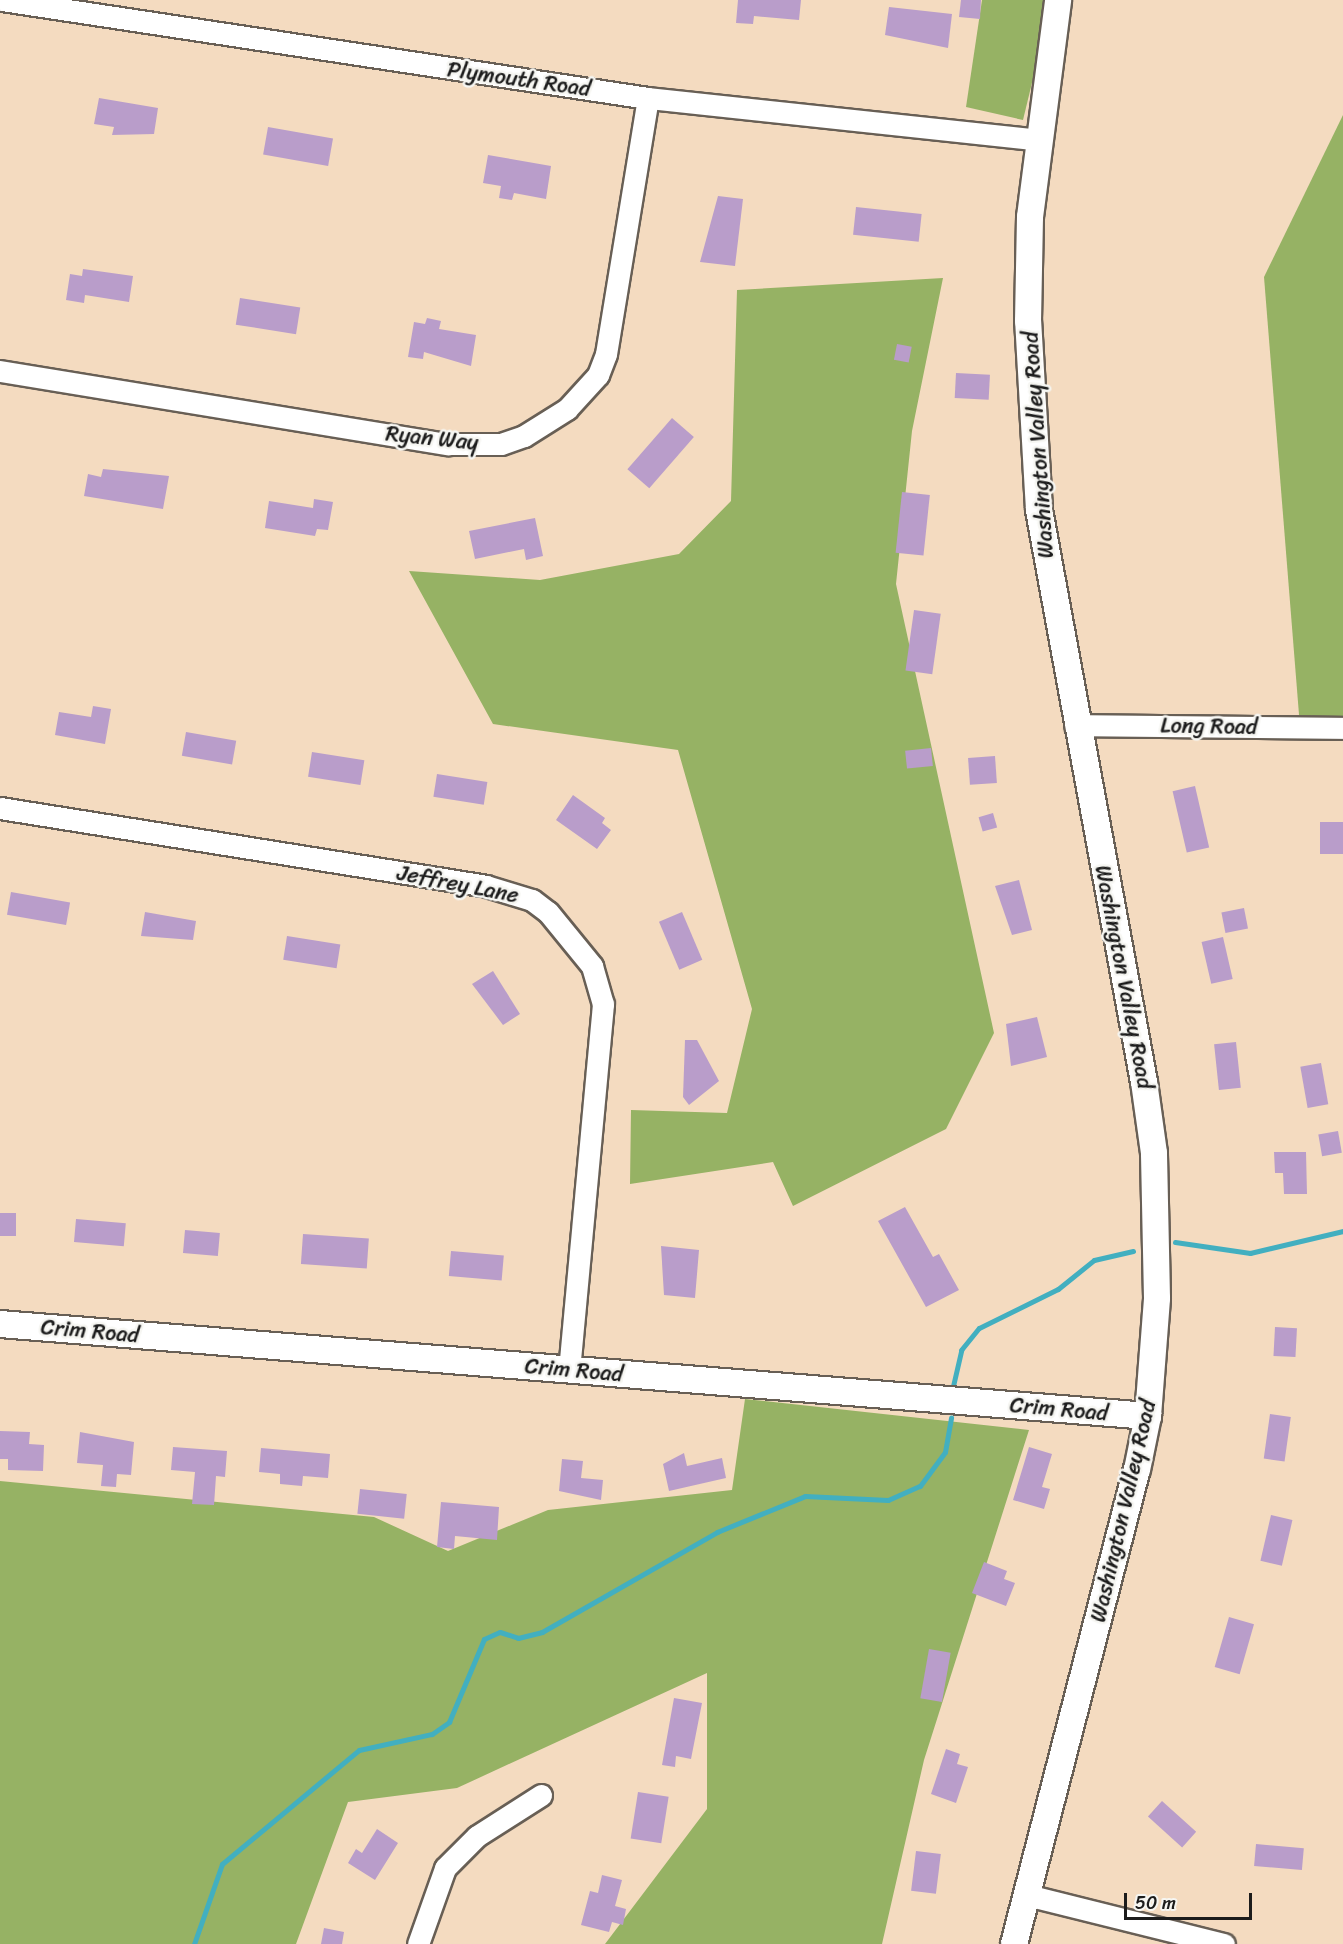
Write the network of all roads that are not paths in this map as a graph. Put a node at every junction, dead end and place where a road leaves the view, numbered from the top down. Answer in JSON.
{"nodes":[{"id":1,"x":2,"y":0,"type":"edge"},
{"id":2,"x":1058,"y":0,"type":"edge"},
{"id":3,"x":648,"y":98,"type":"junction"},
{"id":4,"x":1039,"y":140,"type":"junction"},
{"id":5,"x":0,"y":371,"type":"edge"},
{"id":6,"x":1075,"y":725,"type":"junction"},
{"id":7,"x":1343,"y":728,"type":"edge"},
{"id":8,"x":0,"y":808,"type":"edge"},
{"id":9,"x":0,"y":1324,"type":"edge"},
{"id":10,"x":569,"y":1370,"type":"junction"},
{"id":11,"x":1148,"y":1416,"type":"junction"},
{"id":12,"x":541,"y":1795,"type":"dead end"},
{"id":13,"x":1027,"y":1895,"type":"junction"},
{"id":14,"x":418,"y":1944,"type":"edge"},
{"id":15,"x":1014,"y":1944,"type":"edge"},
{"id":16,"x":1224,"y":1944,"type":"edge"}],
"edges":[{"from":1,"to":3,"type":"street","name":"Plymouth Road"},
{"from":2,"to":4,"type":"street","name":"Washington Valley Road"},
{"from":3,"to":4,"type":"street","name":"Plymouth Road"},
{"from":3,"to":5,"type":"street","name":"Ryan Way"},
{"from":4,"to":6,"type":"street","name":"Washington Valley Road"},
{"from":6,"to":7,"type":"street","name":"Long Road"},
{"from":6,"to":11,"type":"street","name":"Washington Valley Road"},
{"from":8,"to":10,"type":"street","name":"Jeffrey Lane"},
{"from":9,"to":10,"type":"street","name":"Crim Road"},
{"from":10,"to":11,"type":"street","name":"Crim Road"},
{"from":11,"to":13,"type":"street","name":"Washington Valley Road"},
{"from":12,"to":14,"type":"street"},
{"from":13,"to":15,"type":"street","name":"Washington Valley Road"},
{"from":13,"to":16,"type":"street"}]}
